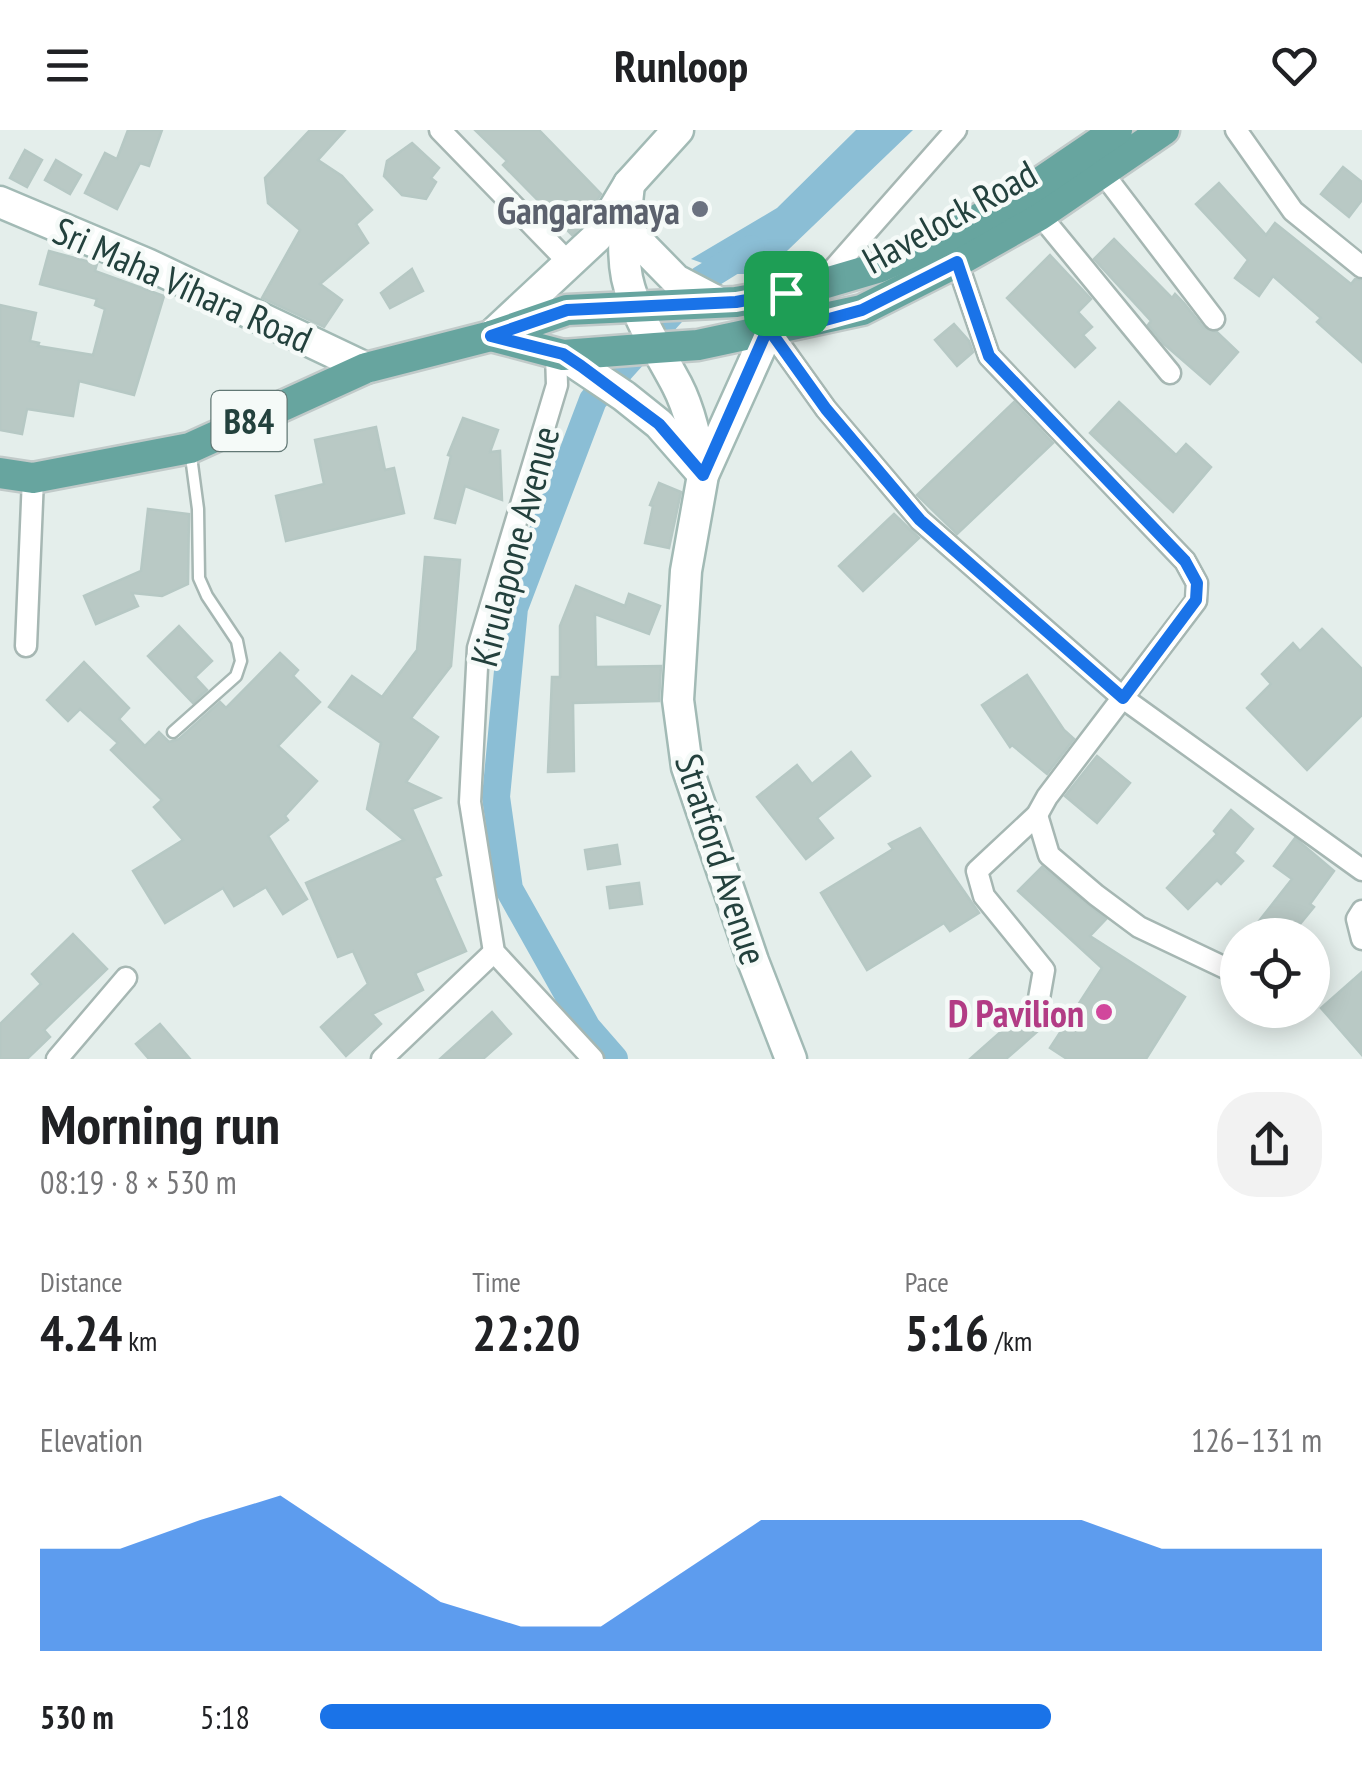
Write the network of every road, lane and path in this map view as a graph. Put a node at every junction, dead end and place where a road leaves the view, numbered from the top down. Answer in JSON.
{"nodes":[{"id":1,"x":440,"y":130,"type":"edge"},
{"id":2,"x":678,"y":130,"type":"edge"},
{"id":3,"x":956,"y":130,"type":"edge"},
{"id":4,"x":1117,"y":130,"type":"edge"},
{"id":5,"x":1164,"y":130,"type":"edge"},
{"id":6,"x":1236,"y":130,"type":"edge"},
{"id":7,"x":1102,"y":172,"type":"junction"},
{"id":8,"x":629,"y":184,"type":"junction"},
{"id":9,"x":0,"y":202,"type":"edge"},
{"id":10,"x":1040,"y":214,"type":"junction"},
{"id":11,"x":624,"y":227,"type":"junction"},
{"id":12,"x":957,"y":262,"type":"junction"},
{"id":13,"x":571,"y":265,"type":"junction"},
{"id":14,"x":1362,"y":267,"type":"edge"},
{"id":15,"x":821,"y":284,"type":"junction"},
{"id":16,"x":786,"y":293,"type":"junction"},
{"id":17,"x":727,"y":302,"type":"junction"},
{"id":18,"x":639,"y":306,"type":"junction"},
{"id":19,"x":1214,"y":318,"type":"dead end"},
{"id":20,"x":768,"y":328,"type":"junction"},
{"id":21,"x":491,"y":336,"type":"junction"},
{"id":22,"x":560,"y":354,"type":"junction"},
{"id":23,"x":662,"y":361,"type":"junction"},
{"id":24,"x":366,"y":368,"type":"junction"},
{"id":25,"x":1170,"y":374,"type":"dead end"},
{"id":26,"x":190,"y":448,"type":"junction"},
{"id":27,"x":0,"y":473,"type":"edge"},
{"id":28,"x":703,"y":475,"type":"junction"},
{"id":29,"x":33,"y":478,"type":"junction"},
{"id":30,"x":26,"y":646,"type":"dead end"},
{"id":31,"x":1123,"y":698,"type":"junction"},
{"id":32,"x":174,"y":732,"type":"dead end"},
{"id":33,"x":1037,"y":814,"type":"junction"},
{"id":34,"x":1362,"y":870,"type":"edge"},
{"id":35,"x":1362,"y":911,"type":"edge"},
{"id":36,"x":1362,"y":938,"type":"edge"},
{"id":37,"x":494,"y":952,"type":"junction"},
{"id":38,"x":1220,"y":965,"type":"edge"},
{"id":39,"x":126,"y":978,"type":"dead end"},
{"id":40,"x":1038,"y":1004,"type":"dead end"},
{"id":41,"x":58,"y":1059,"type":"edge"},
{"id":42,"x":382,"y":1059,"type":"edge"},
{"id":43,"x":592,"y":1059,"type":"edge"},
{"id":44,"x":791,"y":1059,"type":"edge"}],
"edges":[{"from":1,"to":13,"type":"street"},
{"from":2,"to":8,"type":"main road"},
{"from":3,"to":15,"type":"street"},
{"from":4,"to":15,"type":"main road","name":"Havelock Road","number":"B84"},
{"from":5,"to":7,"type":"main road","name":"Havelock Road","number":"B84"},
{"from":6,"to":14,"type":"street"},
{"from":7,"to":10,"type":"main road","name":"Havelock Road","number":"B84"},
{"from":7,"to":19,"type":"street"},
{"from":8,"to":11,"type":"main road","name":"Stratford Avenue"},
{"from":8,"to":13,"type":"main road"},
{"from":9,"to":24,"type":"main road","name":"Sri Maha Vihara Road"},
{"from":10,"to":12,"type":"main road","name":"Havelock Road","number":"B84"},
{"from":10,"to":25,"type":"street"},
{"from":11,"to":17,"type":"main road"},
{"from":11,"to":18,"type":"main road","name":"Stratford Avenue"},
{"from":12,"to":20,"type":"main road","name":"Havelock Road","number":"B84"},
{"from":12,"to":31,"type":"street"},
{"from":13,"to":21,"type":"main road"},
{"from":15,"to":16,"type":"main road","name":"Havelock Road","number":"B84"},
{"from":16,"to":17,"type":"main road","name":"Havelock Road","number":"B84"},
{"from":16,"to":20,"type":"main road","name":"Stratford Avenue"},
{"from":17,"to":18,"type":"main road","number":"B84"},
{"from":18,"to":21,"type":"main road","number":"B84"},
{"from":18,"to":23,"type":"main road","name":"Stratford Avenue"},
{"from":20,"to":23,"type":"main road","name":"Havelock Road","number":"B84"},
{"from":20,"to":28,"type":"main road","name":"Stratford Avenue"},
{"from":20,"to":31,"type":"street"},
{"from":21,"to":22,"type":"main road","number":"B84"},
{"from":21,"to":24,"type":"main road","number":"B84"},
{"from":22,"to":23,"type":"main road","number":"B84"},
{"from":22,"to":28,"type":"main road"},
{"from":22,"to":37,"type":"street","name":"Kirulapone Avenue"},
{"from":23,"to":28,"type":"main road","name":"Stratford Avenue"},
{"from":24,"to":26,"type":"main road","number":"B84"},
{"from":26,"to":29,"type":"main road","number":"B84"},
{"from":26,"to":32,"type":"lane"},
{"from":27,"to":29,"type":"main road","number":"B84"},
{"from":28,"to":44,"type":"main road","name":"Stratford Avenue"},
{"from":29,"to":30,"type":"street"},
{"from":31,"to":33,"type":"street"},
{"from":31,"to":34,"type":"street"},
{"from":33,"to":38,"type":"street"},
{"from":33,"to":40,"type":"street"},
{"from":35,"to":36,"type":"street"},
{"from":37,"to":42,"type":"street"},
{"from":37,"to":43,"type":"street"},
{"from":39,"to":41,"type":"street"}]}
